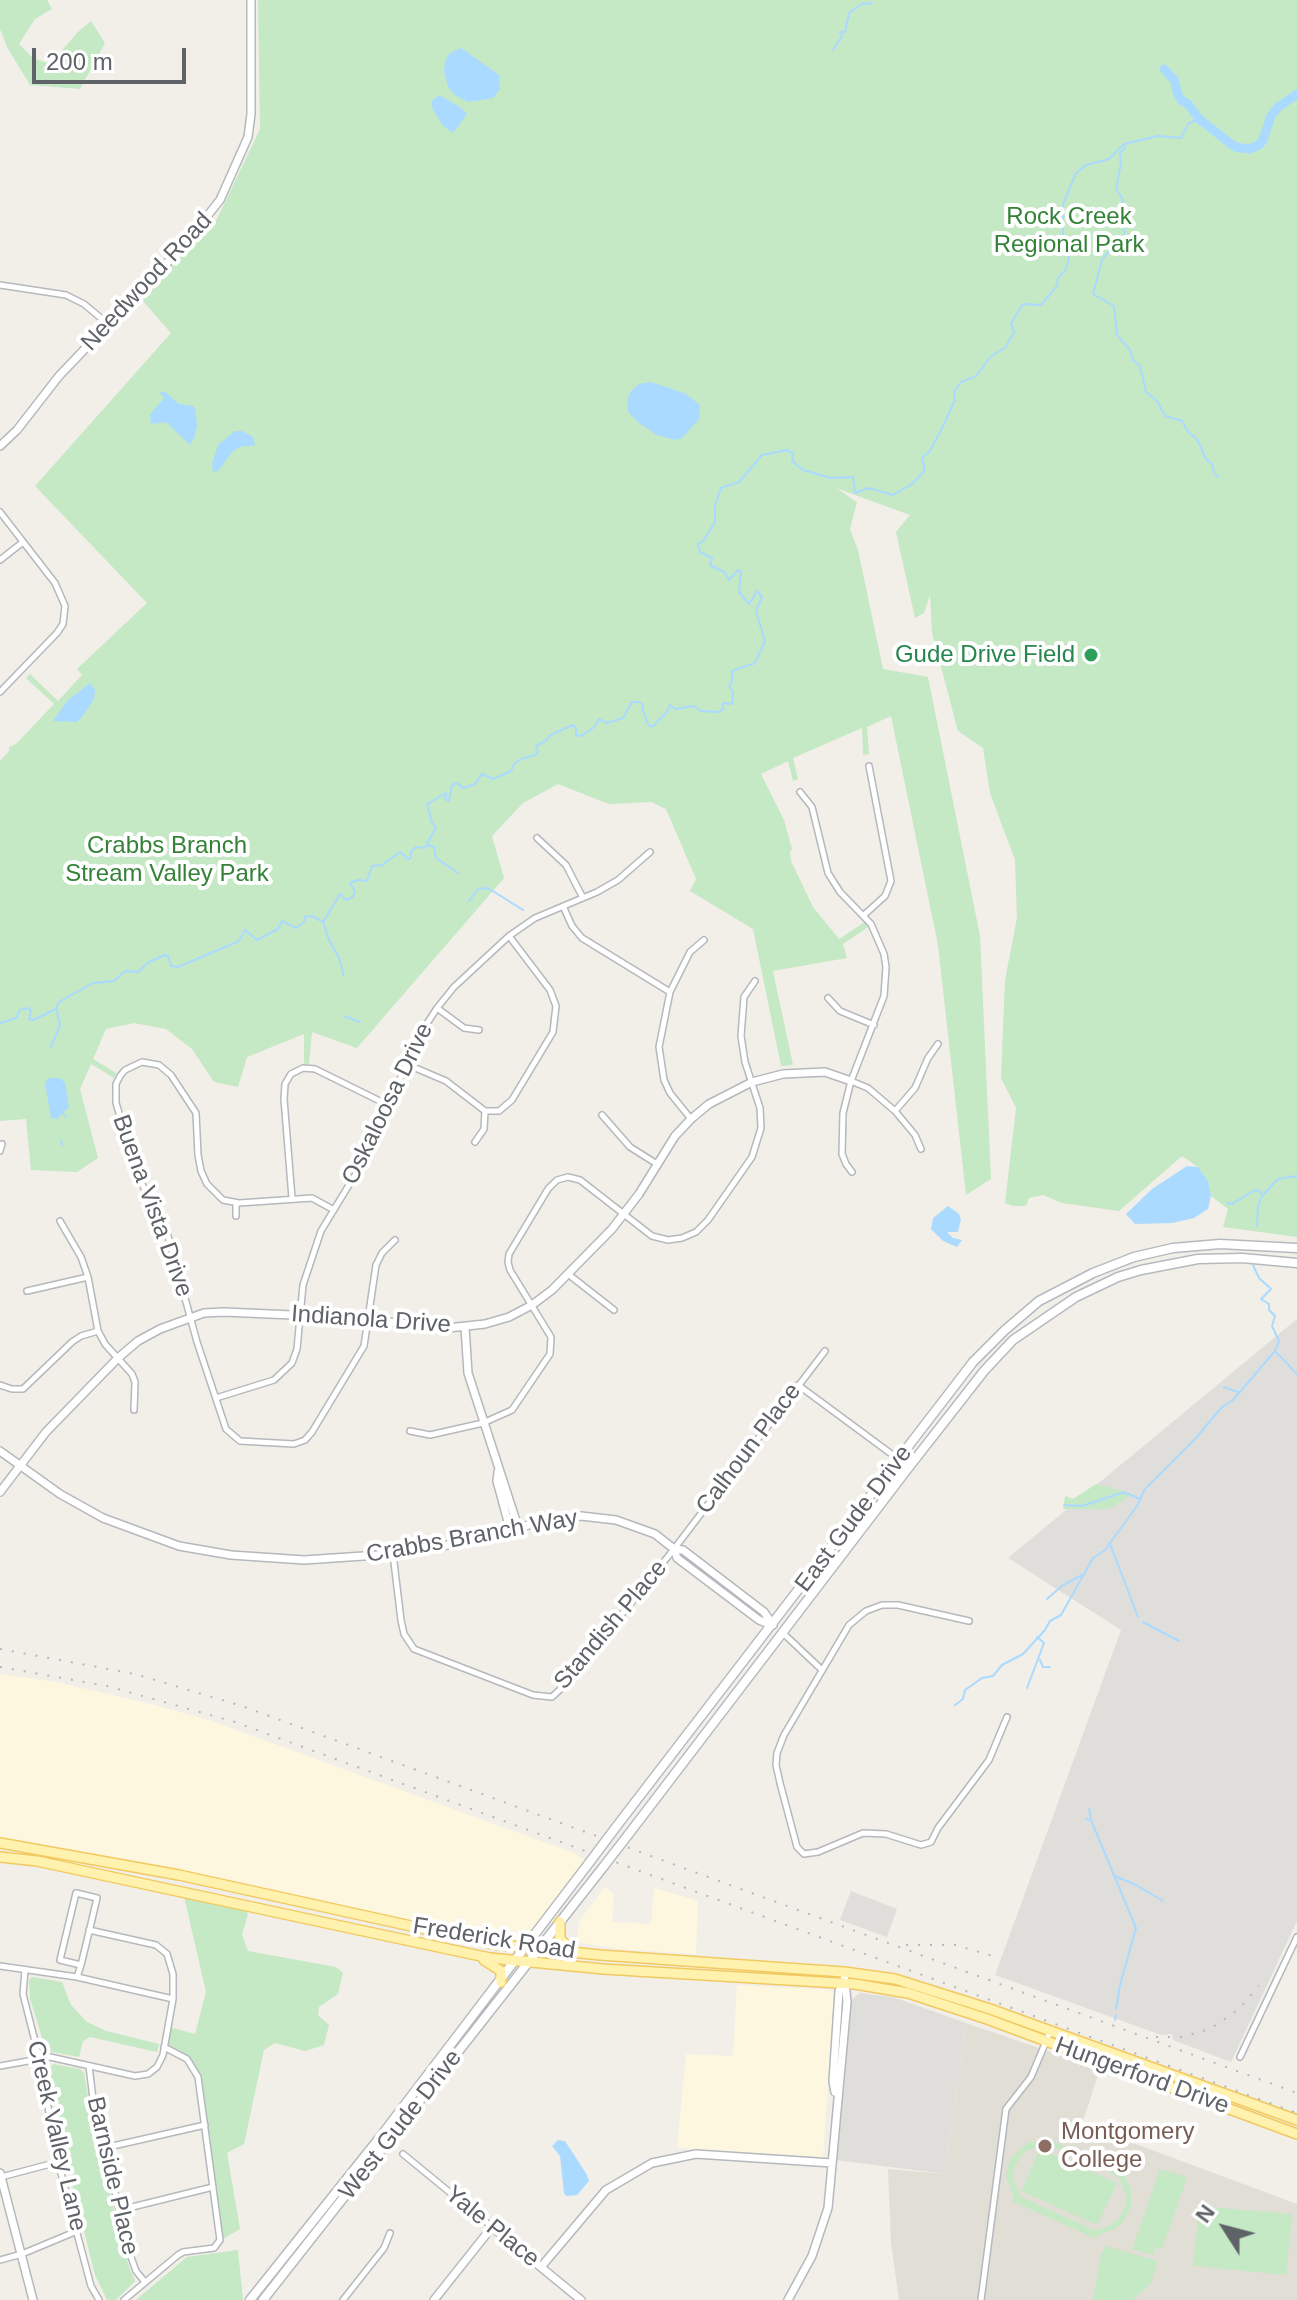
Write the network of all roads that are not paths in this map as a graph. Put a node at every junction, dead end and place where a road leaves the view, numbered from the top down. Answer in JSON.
{"nodes":[{"id":1,"x":251,"y":0,"type":"edge"},
{"id":2,"x":0,"y":285,"type":"edge"},
{"id":3,"x":108,"y":324,"type":"junction"},
{"id":4,"x":0,"y":446,"type":"edge"},
{"id":5,"x":0,"y":512,"type":"edge"},
{"id":6,"x":23,"y":542,"type":"junction"},
{"id":7,"x":0,"y":560,"type":"edge"},
{"id":8,"x":0,"y":692,"type":"edge"},
{"id":9,"x":869,"y":766,"type":"dead end"},
{"id":10,"x":800,"y":792,"type":"dead end"},
{"id":11,"x":537,"y":838,"type":"dead end"},
{"id":12,"x":650,"y":852,"type":"dead end"},
{"id":13,"x":583,"y":898,"type":"junction"},
{"id":14,"x":563,"y":906,"type":"junction"},
{"id":15,"x":864,"y":915,"type":"junction"},
{"id":16,"x":509,"y":936,"type":"junction"},
{"id":17,"x":704,"y":940,"type":"dead end"},
{"id":18,"x":755,"y":981,"type":"dead end"},
{"id":19,"x":670,"y":992,"type":"junction"},
{"id":20,"x":828,"y":998,"type":"dead end"},
{"id":21,"x":437,"y":1008,"type":"junction"},
{"id":22,"x":874,"y":1025,"type":"junction"},
{"id":23,"x":479,"y":1030,"type":"dead end"},
{"id":24,"x":938,"y":1044,"type":"dead end"},
{"id":25,"x":406,"y":1064,"type":"junction"},
{"id":26,"x":851,"y":1081,"type":"junction"},
{"id":27,"x":752,"y":1082,"type":"junction"},
{"id":28,"x":390,"y":1106,"type":"junction"},
{"id":29,"x":485,"y":1111,"type":"junction"},
{"id":30,"x":895,"y":1111,"type":"junction"},
{"id":31,"x":602,"y":1115,"type":"dead end"},
{"id":32,"x":691,"y":1119,"type":"junction"},
{"id":33,"x":475,"y":1142,"type":"dead end"},
{"id":34,"x":0,"y":1145,"type":"edge"},
{"id":35,"x":921,"y":1149,"type":"dead end"},
{"id":36,"x":0,"y":1151,"type":"edge"},
{"id":37,"x":657,"y":1164,"type":"junction"},
{"id":38,"x":852,"y":1172,"type":"dead end"},
{"id":39,"x":292,"y":1198,"type":"junction"},
{"id":40,"x":236,"y":1203,"type":"junction"},
{"id":41,"x":334,"y":1210,"type":"junction"},
{"id":42,"x":236,"y":1216,"type":"dead end"},
{"id":43,"x":623,"y":1216,"type":"junction"},
{"id":44,"x":60,"y":1221,"type":"dead end"},
{"id":45,"x":395,"y":1240,"type":"dead end"},
{"id":46,"x":1297,"y":1248,"type":"edge"},
{"id":47,"x":1121,"y":1261,"type":"junction"},
{"id":48,"x":1297,"y":1263,"type":"edge"},
{"id":49,"x":568,"y":1274,"type":"junction"},
{"id":50,"x":1126,"y":1274,"type":"junction"},
{"id":51,"x":88,"y":1277,"type":"junction"},
{"id":52,"x":27,"y":1291,"type":"dead end"},
{"id":53,"x":532,"y":1305,"type":"junction"},
{"id":54,"x":614,"y":1310,"type":"dead end"},
{"id":55,"x":300,"y":1315,"type":"junction"},
{"id":56,"x":191,"y":1317,"type":"junction"},
{"id":57,"x":368,"y":1320,"type":"junction"},
{"id":58,"x":465,"y":1327,"type":"junction"},
{"id":59,"x":98,"y":1331,"type":"junction"},
{"id":60,"x":825,"y":1351,"type":"dead end"},
{"id":61,"x":118,"y":1358,"type":"junction"},
{"id":62,"x":0,"y":1385,"type":"edge"},
{"id":63,"x":798,"y":1385,"type":"junction"},
{"id":64,"x":216,"y":1398,"type":"junction"},
{"id":65,"x":134,"y":1410,"type":"dead end"},
{"id":66,"x":483,"y":1423,"type":"junction"},
{"id":67,"x":410,"y":1431,"type":"dead end"},
{"id":68,"x":0,"y":1451,"type":"edge"},
{"id":69,"x":899,"y":1459,"type":"junction"},
{"id":70,"x":20,"y":1466,"type":"junction"},
{"id":71,"x":909,"y":1467,"type":"junction"},
{"id":72,"x":0,"y":1492,"type":"edge"},
{"id":73,"x":514,"y":1528,"type":"junction"},
{"id":74,"x":674,"y":1549,"type":"junction"},
{"id":75,"x":393,"y":1554,"type":"junction"},
{"id":76,"x":969,"y":1621,"type":"dead end"},
{"id":77,"x":773,"y":1625,"type":"junction"},
{"id":78,"x":784,"y":1634,"type":"junction"},
{"id":79,"x":822,"y":1670,"type":"junction"},
{"id":80,"x":1007,"y":1717,"type":"dead end"},
{"id":81,"x":0,"y":1843,"type":"edge"},
{"id":82,"x":0,"y":1857,"type":"edge"},
{"id":83,"x":560,"y":1922,"type":"junction"},
{"id":84,"x":89,"y":1930,"type":"junction"},
{"id":85,"x":1297,"y":1937,"type":"edge"},
{"id":86,"x":526,"y":1948,"type":"junction"},
{"id":87,"x":539,"y":1949,"type":"junction"},
{"id":88,"x":573,"y":1952,"type":"junction"},
{"id":89,"x":470,"y":1953,"type":"junction"},
{"id":90,"x":516,"y":1961,"type":"junction"},
{"id":91,"x":530,"y":1962,"type":"junction"},
{"id":92,"x":81,"y":1965,"type":"junction"},
{"id":93,"x":0,"y":1966,"type":"edge"},
{"id":94,"x":25,"y":1970,"type":"junction"},
{"id":95,"x":844,"y":1972,"type":"junction"},
{"id":96,"x":77,"y":1977,"type":"junction"},
{"id":97,"x":501,"y":1982,"type":"junction"},
{"id":98,"x":844,"y":1983,"type":"junction"},
{"id":99,"x":173,"y":1999,"type":"junction"},
{"id":100,"x":989,"y":2014,"type":"junction"},
{"id":101,"x":1048,"y":2036,"type":"junction"},
{"id":102,"x":164,"y":2047,"type":"junction"},
{"id":103,"x":39,"y":2057,"type":"junction"},
{"id":104,"x":1240,"y":2057,"type":"dead end"},
{"id":105,"x":0,"y":2066,"type":"edge"},
{"id":106,"x":89,"y":2066,"type":"junction"},
{"id":107,"x":1225,"y":2101,"type":"junction"},
{"id":108,"x":1297,"y":2120,"type":"edge"},
{"id":109,"x":205,"y":2125,"type":"junction"},
{"id":110,"x":1297,"y":2134,"type":"edge"},
{"id":111,"x":104,"y":2148,"type":"junction"},
{"id":112,"x":403,"y":2154,"type":"dead end"},
{"id":113,"x":58,"y":2162,"type":"junction"},
{"id":114,"x":832,"y":2163,"type":"junction"},
{"id":115,"x":0,"y":2175,"type":"edge"},
{"id":116,"x":213,"y":2187,"type":"junction"},
{"id":117,"x":120,"y":2210,"type":"junction"},
{"id":118,"x":492,"y":2227,"type":"junction"},
{"id":119,"x":77,"y":2231,"type":"junction"},
{"id":120,"x":390,"y":2233,"type":"dead end"},
{"id":121,"x":22,"y":2254,"type":"junction"},
{"id":122,"x":0,"y":2260,"type":"edge"},
{"id":123,"x":541,"y":2267,"type":"junction"},
{"id":124,"x":145,"y":2282,"type":"junction"},
{"id":125,"x":33,"y":2300,"type":"edge"},
{"id":126,"x":99,"y":2300,"type":"edge"},
{"id":127,"x":124,"y":2300,"type":"edge"},
{"id":128,"x":250,"y":2300,"type":"edge"},
{"id":129,"x":263,"y":2300,"type":"edge"},
{"id":130,"x":344,"y":2300,"type":"edge"},
{"id":131,"x":434,"y":2300,"type":"edge"},
{"id":132,"x":581,"y":2300,"type":"edge"},
{"id":133,"x":788,"y":2300,"type":"edge"},
{"id":134,"x":981,"y":2300,"type":"edge"}],
"edges":[{"from":1,"to":3,"type":"street","name":"Needwood Road"},
{"from":2,"to":3,"type":"street"},
{"from":3,"to":4,"type":"street","name":"Needwood Road"},
{"from":5,"to":6,"type":"street"},
{"from":6,"to":7,"type":"street"},
{"from":6,"to":8,"type":"street"},
{"from":9,"to":15,"type":"street"},
{"from":10,"to":15,"type":"street"},
{"from":11,"to":13,"type":"street"},
{"from":12,"to":13,"type":"street","name":"Oskaloosa Drive"},
{"from":13,"to":14,"type":"street","name":"Oskaloosa Drive"},
{"from":14,"to":16,"type":"street","name":"Oskaloosa Drive"},
{"from":14,"to":19,"type":"street"},
{"from":15,"to":22,"type":"street"},
{"from":16,"to":21,"type":"street","name":"Oskaloosa Drive"},
{"from":16,"to":29,"type":"street"},
{"from":17,"to":19,"type":"street"},
{"from":18,"to":27,"type":"street"},
{"from":19,"to":32,"type":"street"},
{"from":20,"to":22,"type":"street"},
{"from":21,"to":23,"type":"street"},
{"from":21,"to":25,"type":"street","name":"Oskaloosa Drive"},
{"from":22,"to":26,"type":"street"},
{"from":24,"to":30,"type":"street"},
{"from":25,"to":28,"type":"street","name":"Oskaloosa Drive"},
{"from":25,"to":29,"type":"street"},
{"from":26,"to":27,"type":"street","name":"Indianola Drive"},
{"from":26,"to":30,"type":"street","name":"Indianola Drive"},
{"from":26,"to":38,"type":"street"},
{"from":27,"to":32,"type":"street","name":"Indianola Drive"},
{"from":27,"to":43,"type":"street"},
{"from":28,"to":39,"type":"street"},
{"from":28,"to":41,"type":"street","name":"Oskaloosa Drive"},
{"from":29,"to":33,"type":"street"},
{"from":30,"to":35,"type":"street","name":"Indianola Drive"},
{"from":31,"to":37,"type":"street"},
{"from":32,"to":37,"type":"street","name":"Indianola Drive"},
{"from":34,"to":36,"type":"street"},
{"from":37,"to":43,"type":"street","name":"Indianola Drive"},
{"from":39,"to":40,"type":"street"},
{"from":39,"to":41,"type":"street"},
{"from":40,"to":42,"type":"street"},
{"from":40,"to":56,"type":"street","name":"Buena Vista Drive"},
{"from":41,"to":55,"type":"street","name":"Oskaloosa Drive"},
{"from":43,"to":49,"type":"street","name":"Indianola Drive"},
{"from":43,"to":53,"type":"street"},
{"from":44,"to":51,"type":"street"},
{"from":45,"to":57,"type":"street"},
{"from":46,"to":47,"type":"main road","name":"East Gude Drive"},
{"from":47,"to":50,"type":"main road"},
{"from":47,"to":69,"type":"main road","name":"East Gude Drive"},
{"from":48,"to":50,"type":"main road","name":"East Gude Drive"},
{"from":49,"to":53,"type":"street","name":"Indianola Drive"},
{"from":49,"to":54,"type":"street"},
{"from":50,"to":71,"type":"main road","name":"East Gude Drive"},
{"from":51,"to":52,"type":"street"},
{"from":51,"to":59,"type":"street"},
{"from":53,"to":58,"type":"street","name":"Indianola Drive"},
{"from":53,"to":66,"type":"street"},
{"from":55,"to":56,"type":"street","name":"Indianola Drive"},
{"from":55,"to":57,"type":"street","name":"Indianola Drive"},
{"from":55,"to":64,"type":"street","name":"Oskaloosa Drive"},
{"from":56,"to":61,"type":"street","name":"Indianola Drive"},
{"from":56,"to":64,"type":"street","name":"Buena Vista Drive"},
{"from":57,"to":58,"type":"street","name":"Indianola Drive"},
{"from":57,"to":64,"type":"street","name":"Buena Vista Drive"},
{"from":58,"to":66,"type":"street"},
{"from":59,"to":61,"type":"street"},
{"from":59,"to":62,"type":"street"},
{"from":60,"to":63,"type":"street","name":"Calhoun Place"},
{"from":61,"to":65,"type":"street"},
{"from":61,"to":70,"type":"street","name":"Indianola Drive"},
{"from":63,"to":69,"type":"street"},
{"from":63,"to":74,"type":"street","name":"Calhoun Place"},
{"from":66,"to":67,"type":"street"},
{"from":66,"to":73,"type":"street"},
{"from":68,"to":70,"type":"street","name":"Crabbs Branch Way"},
{"from":69,"to":71,"type":"street"},
{"from":69,"to":77,"type":"main road","name":"East Gude Drive"},
{"from":70,"to":72,"type":"street","name":"Indianola Drive"},
{"from":70,"to":75,"type":"street","name":"Crabbs Branch Way"},
{"from":71,"to":78,"type":"main road","name":"East Gude Drive"},
{"from":73,"to":74,"type":"street","name":"Crabbs Branch Way"},
{"from":73,"to":75,"type":"street","name":"Crabbs Branch Way"},
{"from":74,"to":75,"type":"street","name":"Standish Place"},
{"from":74,"to":77,"type":"street","name":"Crabbs Branch Way"},
{"from":76,"to":79,"type":"street"},
{"from":77,"to":78,"type":"street","name":"Crabbs Branch Way"},
{"from":77,"to":86,"type":"main road","name":"East Gude Drive","bridge":true},
{"from":78,"to":79,"type":"street"},
{"from":78,"to":83,"type":"main road","name":"East Gude Drive","bridge":true},
{"from":79,"to":80,"type":"street"},
{"from":81,"to":86,"type":"main road","name":"Frederick Road"},
{"from":82,"to":89,"type":"main road","name":"Frederick Road"},
{"from":83,"to":87,"type":"main road","name":"East Gude Drive"},
{"from":83,"to":88,"type":"main road"},
{"from":84,"to":92,"type":"street"},
{"from":84,"to":92,"type":"street"},
{"from":84,"to":99,"type":"street"},
{"from":85,"to":104,"type":"street"},
{"from":86,"to":87,"type":"main road","name":"Frederick Road"},
{"from":86,"to":90,"type":"main road","name":"East Gude Drive"},
{"from":87,"to":88,"type":"main road","name":"Frederick Road"},
{"from":87,"to":91,"type":"main road","name":"West Gude Drive"},
{"from":88,"to":95,"type":"main road","name":"Frederick Road"},
{"from":89,"to":90,"type":"main road","name":"Frederick Road"},
{"from":89,"to":97,"type":"main road"},
{"from":90,"to":91,"type":"main road","name":"Frederick Road"},
{"from":90,"to":97,"type":"main road","name":"West Gude Drive"},
{"from":91,"to":98,"type":"main road","name":"Frederick Road"},
{"from":91,"to":129,"type":"main road","name":"West Gude Drive"},
{"from":92,"to":96,"type":"street"},
{"from":93,"to":94,"type":"street"},
{"from":94,"to":96,"type":"street"},
{"from":94,"to":103,"type":"street","name":"Creek Valley Lane"},
{"from":95,"to":98,"type":"street"},
{"from":95,"to":100,"type":"main road","name":"Frederick Road"},
{"from":96,"to":99,"type":"street"},
{"from":97,"to":128,"type":"main road","name":"West Gude Drive"},
{"from":98,"to":100,"type":"main road","name":"Frederick Road"},
{"from":98,"to":114,"type":"street"},
{"from":99,"to":102,"type":"street"},
{"from":100,"to":101,"type":"main road","name":"Hungerford Drive"},
{"from":101,"to":107,"type":"main road","name":"Hungerford Drive"},
{"from":101,"to":134,"type":"street"},
{"from":102,"to":106,"type":"street"},
{"from":102,"to":109,"type":"street"},
{"from":103,"to":105,"type":"street"},
{"from":103,"to":106,"type":"street"},
{"from":103,"to":113,"type":"street","name":"Creek Valley Lane"},
{"from":106,"to":111,"type":"street","name":"Barnside Place"},
{"from":107,"to":108,"type":"main road","name":"Hungerford Drive"},
{"from":107,"to":110,"type":"main road","name":"Hungerford Drive"},
{"from":109,"to":111,"type":"street"},
{"from":109,"to":116,"type":"street"},
{"from":111,"to":117,"type":"street","name":"Barnside Place"},
{"from":112,"to":118,"type":"street","name":"Yale Place"},
{"from":113,"to":115,"type":"street"},
{"from":113,"to":119,"type":"street","name":"Creek Valley Lane"},
{"from":114,"to":123,"type":"street"},
{"from":114,"to":133,"type":"street"},
{"from":115,"to":121,"type":"street"},
{"from":116,"to":117,"type":"street"},
{"from":116,"to":124,"type":"street"},
{"from":117,"to":124,"type":"street","name":"Barnside Place"},
{"from":118,"to":123,"type":"street","name":"Yale Place"},
{"from":118,"to":131,"type":"street"},
{"from":119,"to":121,"type":"street"},
{"from":119,"to":126,"type":"street","name":"Creek Valley Lane"},
{"from":120,"to":130,"type":"street"},
{"from":121,"to":122,"type":"street"},
{"from":121,"to":125,"type":"street"},
{"from":123,"to":132,"type":"street","name":"Yale Place"},
{"from":124,"to":127,"type":"street"}]}
